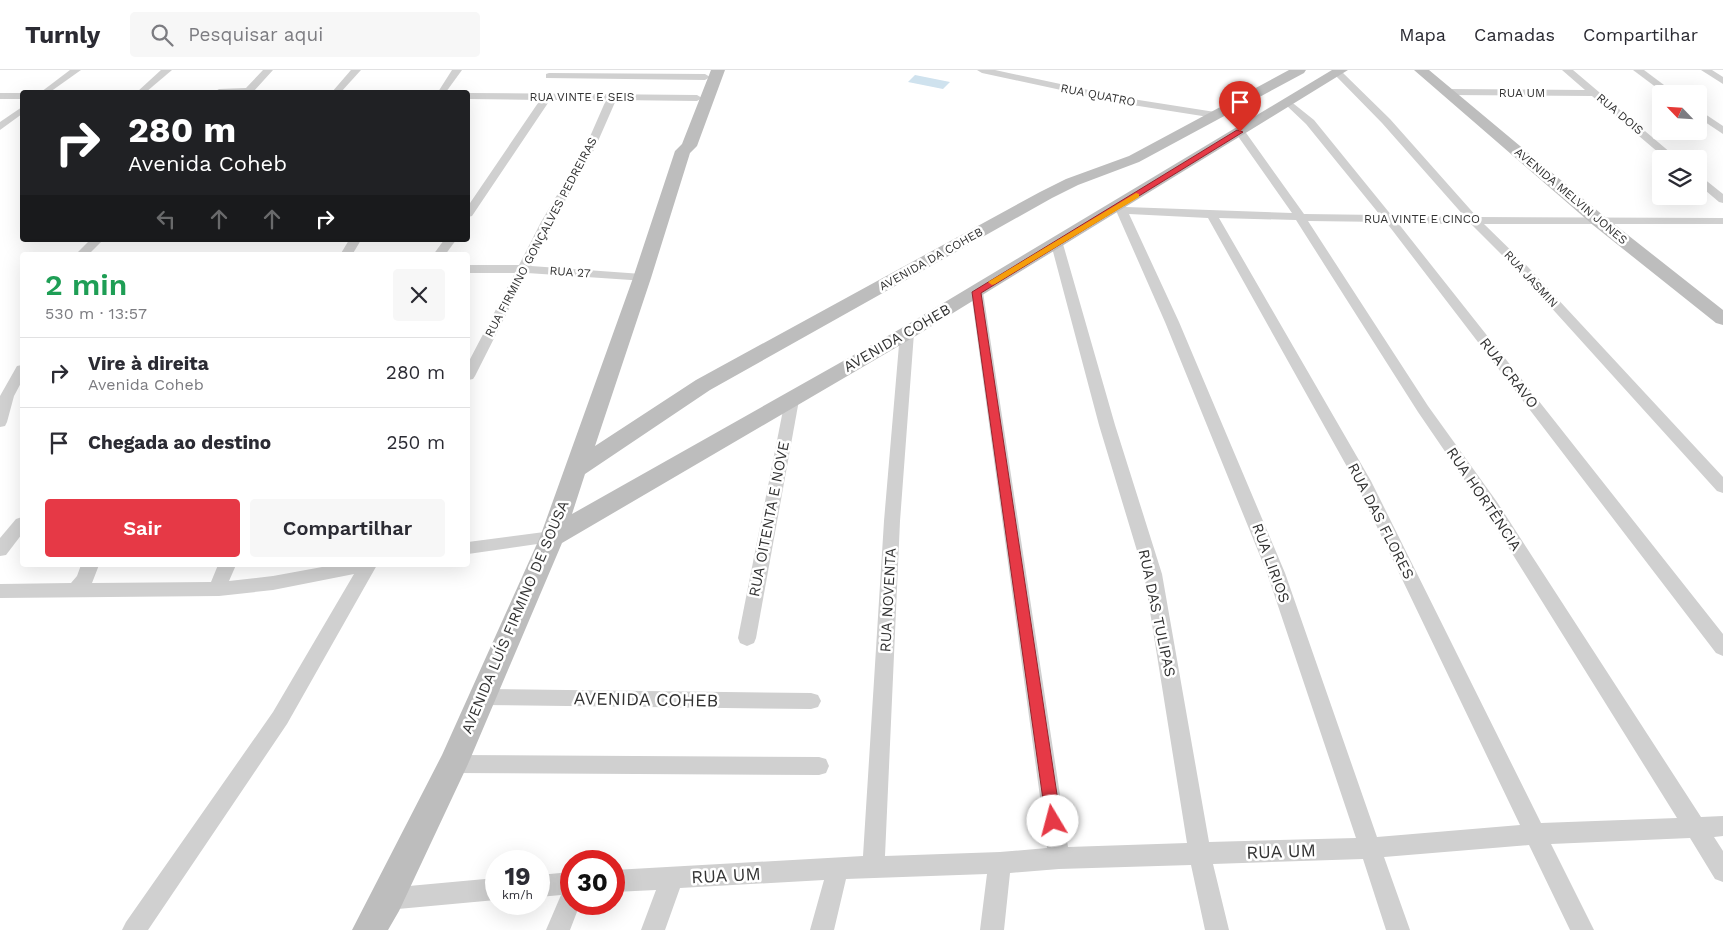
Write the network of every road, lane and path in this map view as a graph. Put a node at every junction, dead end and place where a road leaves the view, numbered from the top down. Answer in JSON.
{"nodes":[{"id":1,"x":76,"y":70,"type":"edge"},
{"id":2,"x":167,"y":70,"type":"edge"},
{"id":3,"x":268,"y":70,"type":"edge"},
{"id":4,"x":356,"y":70,"type":"edge"},
{"id":5,"x":457,"y":70,"type":"edge"},
{"id":6,"x":982,"y":70,"type":"edge"},
{"id":7,"x":1299,"y":70,"type":"edge"},
{"id":8,"x":1420,"y":70,"type":"edge"},
{"id":9,"x":1567,"y":70,"type":"edge"},
{"id":10,"x":1638,"y":70,"type":"edge"},
{"id":11,"x":1706,"y":70,"type":"edge"},
{"id":12,"x":1340,"y":71,"type":"edge"},
{"id":13,"x":711,"y":72,"type":"edge"},
{"id":14,"x":549,"y":76,"type":"dead end"},
{"id":15,"x":1723,"y":81,"type":"edge"},
{"id":16,"x":1659,"y":85,"type":"edge"},
{"id":17,"x":48,"y":90,"type":"edge"},
{"id":18,"x":143,"y":90,"type":"edge"},
{"id":19,"x":250,"y":90,"type":"edge"},
{"id":20,"x":338,"y":90,"type":"edge"},
{"id":21,"x":443,"y":90,"type":"edge"},
{"id":22,"x":1448,"y":92,"type":"junction"},
{"id":23,"x":1595,"y":94,"type":"junction"},
{"id":24,"x":0,"y":96,"type":"edge"},
{"id":25,"x":20,"y":96,"type":"edge"},
{"id":26,"x":470,"y":96,"type":"edge"},
{"id":27,"x":547,"y":97,"type":"junction"},
{"id":28,"x":612,"y":98,"type":"junction"},
{"id":29,"x":698,"y":98,"type":"junction"},
{"id":30,"x":1289,"y":103,"type":"junction"},
{"id":31,"x":20,"y":112,"type":"edge"},
{"id":32,"x":1215,"y":115,"type":"junction"},
{"id":33,"x":1708,"y":120,"type":"edge"},
{"id":34,"x":0,"y":127,"type":"edge"},
{"id":35,"x":1723,"y":131,"type":"edge"},
{"id":36,"x":1240,"y":132,"type":"junction"},
{"id":37,"x":1662,"y":150,"type":"edge"},
{"id":38,"x":682,"y":151,"type":"junction"},
{"id":39,"x":1707,"y":187,"type":"edge"},
{"id":40,"x":1723,"y":200,"type":"edge"},
{"id":41,"x":1120,"y":208,"type":"junction"},
{"id":42,"x":470,"y":211,"type":"edge"},
{"id":43,"x":1212,"y":215,"type":"junction"},
{"id":44,"x":1300,"y":217,"type":"junction"},
{"id":45,"x":1389,"y":219,"type":"junction"},
{"id":46,"x":1473,"y":219,"type":"junction"},
{"id":47,"x":1599,"y":221,"type":"junction"},
{"id":48,"x":1723,"y":221,"type":"edge"},
{"id":49,"x":95,"y":242,"type":"edge"},
{"id":50,"x":1056,"y":244,"type":"junction"},
{"id":51,"x":84,"y":252,"type":"edge"},
{"id":52,"x":470,"y":269,"type":"edge"},
{"id":53,"x":523,"y":269,"type":"junction"},
{"id":54,"x":642,"y":278,"type":"junction"},
{"id":55,"x":976,"y":292,"type":"junction"},
{"id":56,"x":1723,"y":319,"type":"edge"},
{"id":57,"x":908,"y":333,"type":"junction"},
{"id":58,"x":470,"y":372,"type":"edge"},
{"id":59,"x":20,"y":373,"type":"edge"},
{"id":60,"x":792,"y":400,"type":"junction"},
{"id":61,"x":0,"y":422,"type":"edge"},
{"id":62,"x":575,"y":470,"type":"junction"},
{"id":63,"x":1723,"y":487,"type":"edge"},
{"id":64,"x":20,"y":525,"type":"edge"},
{"id":65,"x":552,"y":537,"type":"junction"},
{"id":66,"x":470,"y":548,"type":"edge"},
{"id":67,"x":0,"y":550,"type":"edge"},
{"id":68,"x":89,"y":567,"type":"edge"},
{"id":69,"x":226,"y":567,"type":"edge"},
{"id":70,"x":354,"y":567,"type":"edge"},
{"id":71,"x":367,"y":567,"type":"edge"},
{"id":72,"x":219,"y":589,"type":"junction"},
{"id":73,"x":76,"y":590,"type":"junction"},
{"id":74,"x":0,"y":591,"type":"edge"},
{"id":75,"x":747,"y":638,"type":"dead end"},
{"id":76,"x":1723,"y":648,"type":"edge"},
{"id":77,"x":481,"y":697,"type":"junction"},
{"id":78,"x":812,"y":701,"type":"dead end"},
{"id":79,"x":453,"y":764,"type":"junction"},
{"id":80,"x":819,"y":766,"type":"dead end"},
{"id":81,"x":1723,"y":826,"type":"edge"},
{"id":82,"x":1696,"y":827,"type":"junction"},
{"id":83,"x":1536,"y":834,"type":"junction"},
{"id":84,"x":1369,"y":848,"type":"junction"},
{"id":85,"x":1200,"y":855,"type":"junction"},
{"id":86,"x":1059,"y":858,"type":"junction"},
{"id":87,"x":1000,"y":863,"type":"junction"},
{"id":88,"x":873,"y":867,"type":"junction"},
{"id":89,"x":838,"y":868,"type":"junction"},
{"id":90,"x":1723,"y":871,"type":"edge"},
{"id":91,"x":672,"y":878,"type":"junction"},
{"id":92,"x":625,"y":880,"type":"edge"},
{"id":93,"x":485,"y":890,"type":"edge"},
{"id":94,"x":387,"y":899,"type":"junction"},
{"id":95,"x":564,"y":915,"type":"edge"},
{"id":96,"x":134,"y":930,"type":"edge"},
{"id":97,"x":369,"y":930,"type":"edge"},
{"id":98,"x":558,"y":930,"type":"edge"},
{"id":99,"x":653,"y":930,"type":"edge"},
{"id":100,"x":822,"y":930,"type":"edge"},
{"id":101,"x":992,"y":930,"type":"edge"},
{"id":102,"x":1217,"y":930,"type":"edge"},
{"id":103,"x":1398,"y":930,"type":"edge"},
{"id":104,"x":1582,"y":930,"type":"edge"}],
"edges":[{"from":1,"to":17,"type":"street"},
{"from":2,"to":18,"type":"street"},
{"from":3,"to":19,"type":"street"},
{"from":4,"to":20,"type":"street"},
{"from":5,"to":21,"type":"street"},
{"from":6,"to":32,"type":"street","name":"RUA QUATRO"},
{"from":7,"to":32,"type":"main road","name":"AVENIDA DA COHEB"},
{"from":8,"to":22,"type":"main road","name":"AVENIDA MELVIN JONES"},
{"from":9,"to":23,"type":"street","name":"RUA DOIS"},
{"from":10,"to":16,"type":"street"},
{"from":11,"to":15,"type":"street"},
{"from":12,"to":30,"type":"main road","name":"AVENIDA COHEB"},
{"from":12,"to":46,"type":"street","name":"RUA JASMIN"},
{"from":13,"to":14,"type":"street"},
{"from":13,"to":29,"type":"main road","name":"AVENIDA LUÍS FIRMINO DE SOUSA"},
{"from":13,"to":38,"type":"main road","name":"AVENIDA LUÍS FIRMINO DE SOUSA"},
{"from":22,"to":23,"type":"street","name":"RUA UM"},
{"from":22,"to":47,"type":"main road","name":"AVENIDA MELVIN JONES"},
{"from":23,"to":37,"type":"street","name":"RUA DOIS"},
{"from":24,"to":25,"type":"street"},
{"from":26,"to":27,"type":"street","name":"RUA VINTE E SEIS"},
{"from":27,"to":28,"type":"street","name":"RUA VINTE E SEIS"},
{"from":27,"to":42,"type":"street"},
{"from":28,"to":29,"type":"street","name":"RUA VINTE E SEIS"},
{"from":28,"to":53,"type":"street","name":"RUA FIRMINO GONÇALVES PEDREIRAS"},
{"from":29,"to":38,"type":"main road","name":"AVENIDA LUÍS FIRMINO DE SOUSA"},
{"from":30,"to":36,"type":"main road","name":"AVENIDA COHEB"},
{"from":30,"to":45,"type":"street","name":"RUA CRAVO"},
{"from":31,"to":34,"type":"street"},
{"from":32,"to":62,"type":"main road","name":"AVENIDA DA COHEB"},
{"from":33,"to":35,"type":"street"},
{"from":36,"to":41,"type":"main road","name":"AVENIDA COHEB"},
{"from":36,"to":44,"type":"street","name":"RUA HORTÊNCIA"},
{"from":38,"to":54,"type":"main road","name":"AVENIDA LUÍS FIRMINO DE SOUSA"},
{"from":39,"to":40,"type":"street"},
{"from":41,"to":43,"type":"street","name":"RUA VINTE E CINCO"},
{"from":41,"to":50,"type":"main road","name":"AVENIDA COHEB"},
{"from":41,"to":84,"type":"street","name":"RUA LIRIOS"},
{"from":43,"to":44,"type":"street","name":"RUA VINTE E CINCO"},
{"from":43,"to":83,"type":"street","name":"RUA DAS FLORES"},
{"from":44,"to":45,"type":"street","name":"RUA VINTE E CINCO"},
{"from":44,"to":82,"type":"street","name":"RUA HORTÊNCIA"},
{"from":45,"to":46,"type":"street","name":"RUA VINTE E CINCO"},
{"from":45,"to":76,"type":"street","name":"RUA CRAVO"},
{"from":46,"to":47,"type":"street","name":"RUA VINTE E CINCO"},
{"from":46,"to":63,"type":"street","name":"RUA JASMIN"},
{"from":47,"to":48,"type":"street","name":"RUA VINTE E CINCO"},
{"from":47,"to":56,"type":"main road","name":"AVENIDA MELVIN JONES"},
{"from":49,"to":51,"type":"street"},
{"from":50,"to":55,"type":"main road","name":"AVENIDA COHEB"},
{"from":50,"to":85,"type":"street","name":"RUA DAS TULIPAS"},
{"from":52,"to":53,"type":"street","name":"RUA 27"},
{"from":53,"to":54,"type":"street","name":"RUA 27"},
{"from":53,"to":58,"type":"street","name":"RUA FIRMINO GONÇALVES PEDREIRAS"},
{"from":54,"to":62,"type":"main road","name":"AVENIDA LUÍS FIRMINO DE SOUSA"},
{"from":55,"to":57,"type":"main road","name":"AVENIDA COHEB"},
{"from":55,"to":86,"type":"street"},
{"from":57,"to":60,"type":"main road","name":"AVENIDA COHEB"},
{"from":57,"to":88,"type":"street","name":"RUA NOVENTA"},
{"from":59,"to":61,"type":"street"},
{"from":60,"to":65,"type":"main road","name":"AVENIDA COHEB"},
{"from":60,"to":75,"type":"street","name":"RUA OITENTA E NOVE"},
{"from":62,"to":65,"type":"main road","name":"AVENIDA LUÍS FIRMINO DE SOUSA"},
{"from":64,"to":67,"type":"street"},
{"from":65,"to":66,"type":"street"},
{"from":65,"to":77,"type":"main road","name":"AVENIDA LUÍS FIRMINO DE SOUSA"},
{"from":68,"to":73,"type":"street"},
{"from":69,"to":72,"type":"street"},
{"from":70,"to":72,"type":"street"},
{"from":71,"to":96,"type":"street"},
{"from":72,"to":73,"type":"street"},
{"from":73,"to":74,"type":"street"},
{"from":77,"to":78,"type":"street","name":"AVENIDA COHEB"},
{"from":77,"to":79,"type":"main road","name":"AVENIDA LUÍS FIRMINO DE SOUSA"},
{"from":79,"to":80,"type":"street"},
{"from":79,"to":94,"type":"main road","name":"AVENIDA LUÍS FIRMINO DE SOUSA"},
{"from":81,"to":82,"type":"street","name":"RUA UM"},
{"from":82,"to":83,"type":"street","name":"RUA UM"},
{"from":82,"to":90,"type":"street","name":"RUA HORTÊNCIA"},
{"from":83,"to":84,"type":"street","name":"RUA UM"},
{"from":83,"to":104,"type":"street"},
{"from":84,"to":85,"type":"street","name":"RUA UM"},
{"from":84,"to":103,"type":"street","name":"RUA LIRIOS"},
{"from":85,"to":86,"type":"street","name":"RUA UM"},
{"from":85,"to":102,"type":"street","name":"RUA DAS TULIPAS"},
{"from":86,"to":87,"type":"street","name":"RUA UM"},
{"from":87,"to":88,"type":"street","name":"RUA UM"},
{"from":87,"to":101,"type":"street"},
{"from":88,"to":89,"type":"street","name":"RUA UM"},
{"from":89,"to":91,"type":"street","name":"RUA UM"},
{"from":89,"to":100,"type":"street"},
{"from":91,"to":92,"type":"street","name":"RUA UM"},
{"from":91,"to":99,"type":"street"},
{"from":93,"to":94,"type":"street"},
{"from":94,"to":97,"type":"main road","name":"AVENIDA LUÍS FIRMINO DE SOUSA"},
{"from":95,"to":98,"type":"street"}]}
